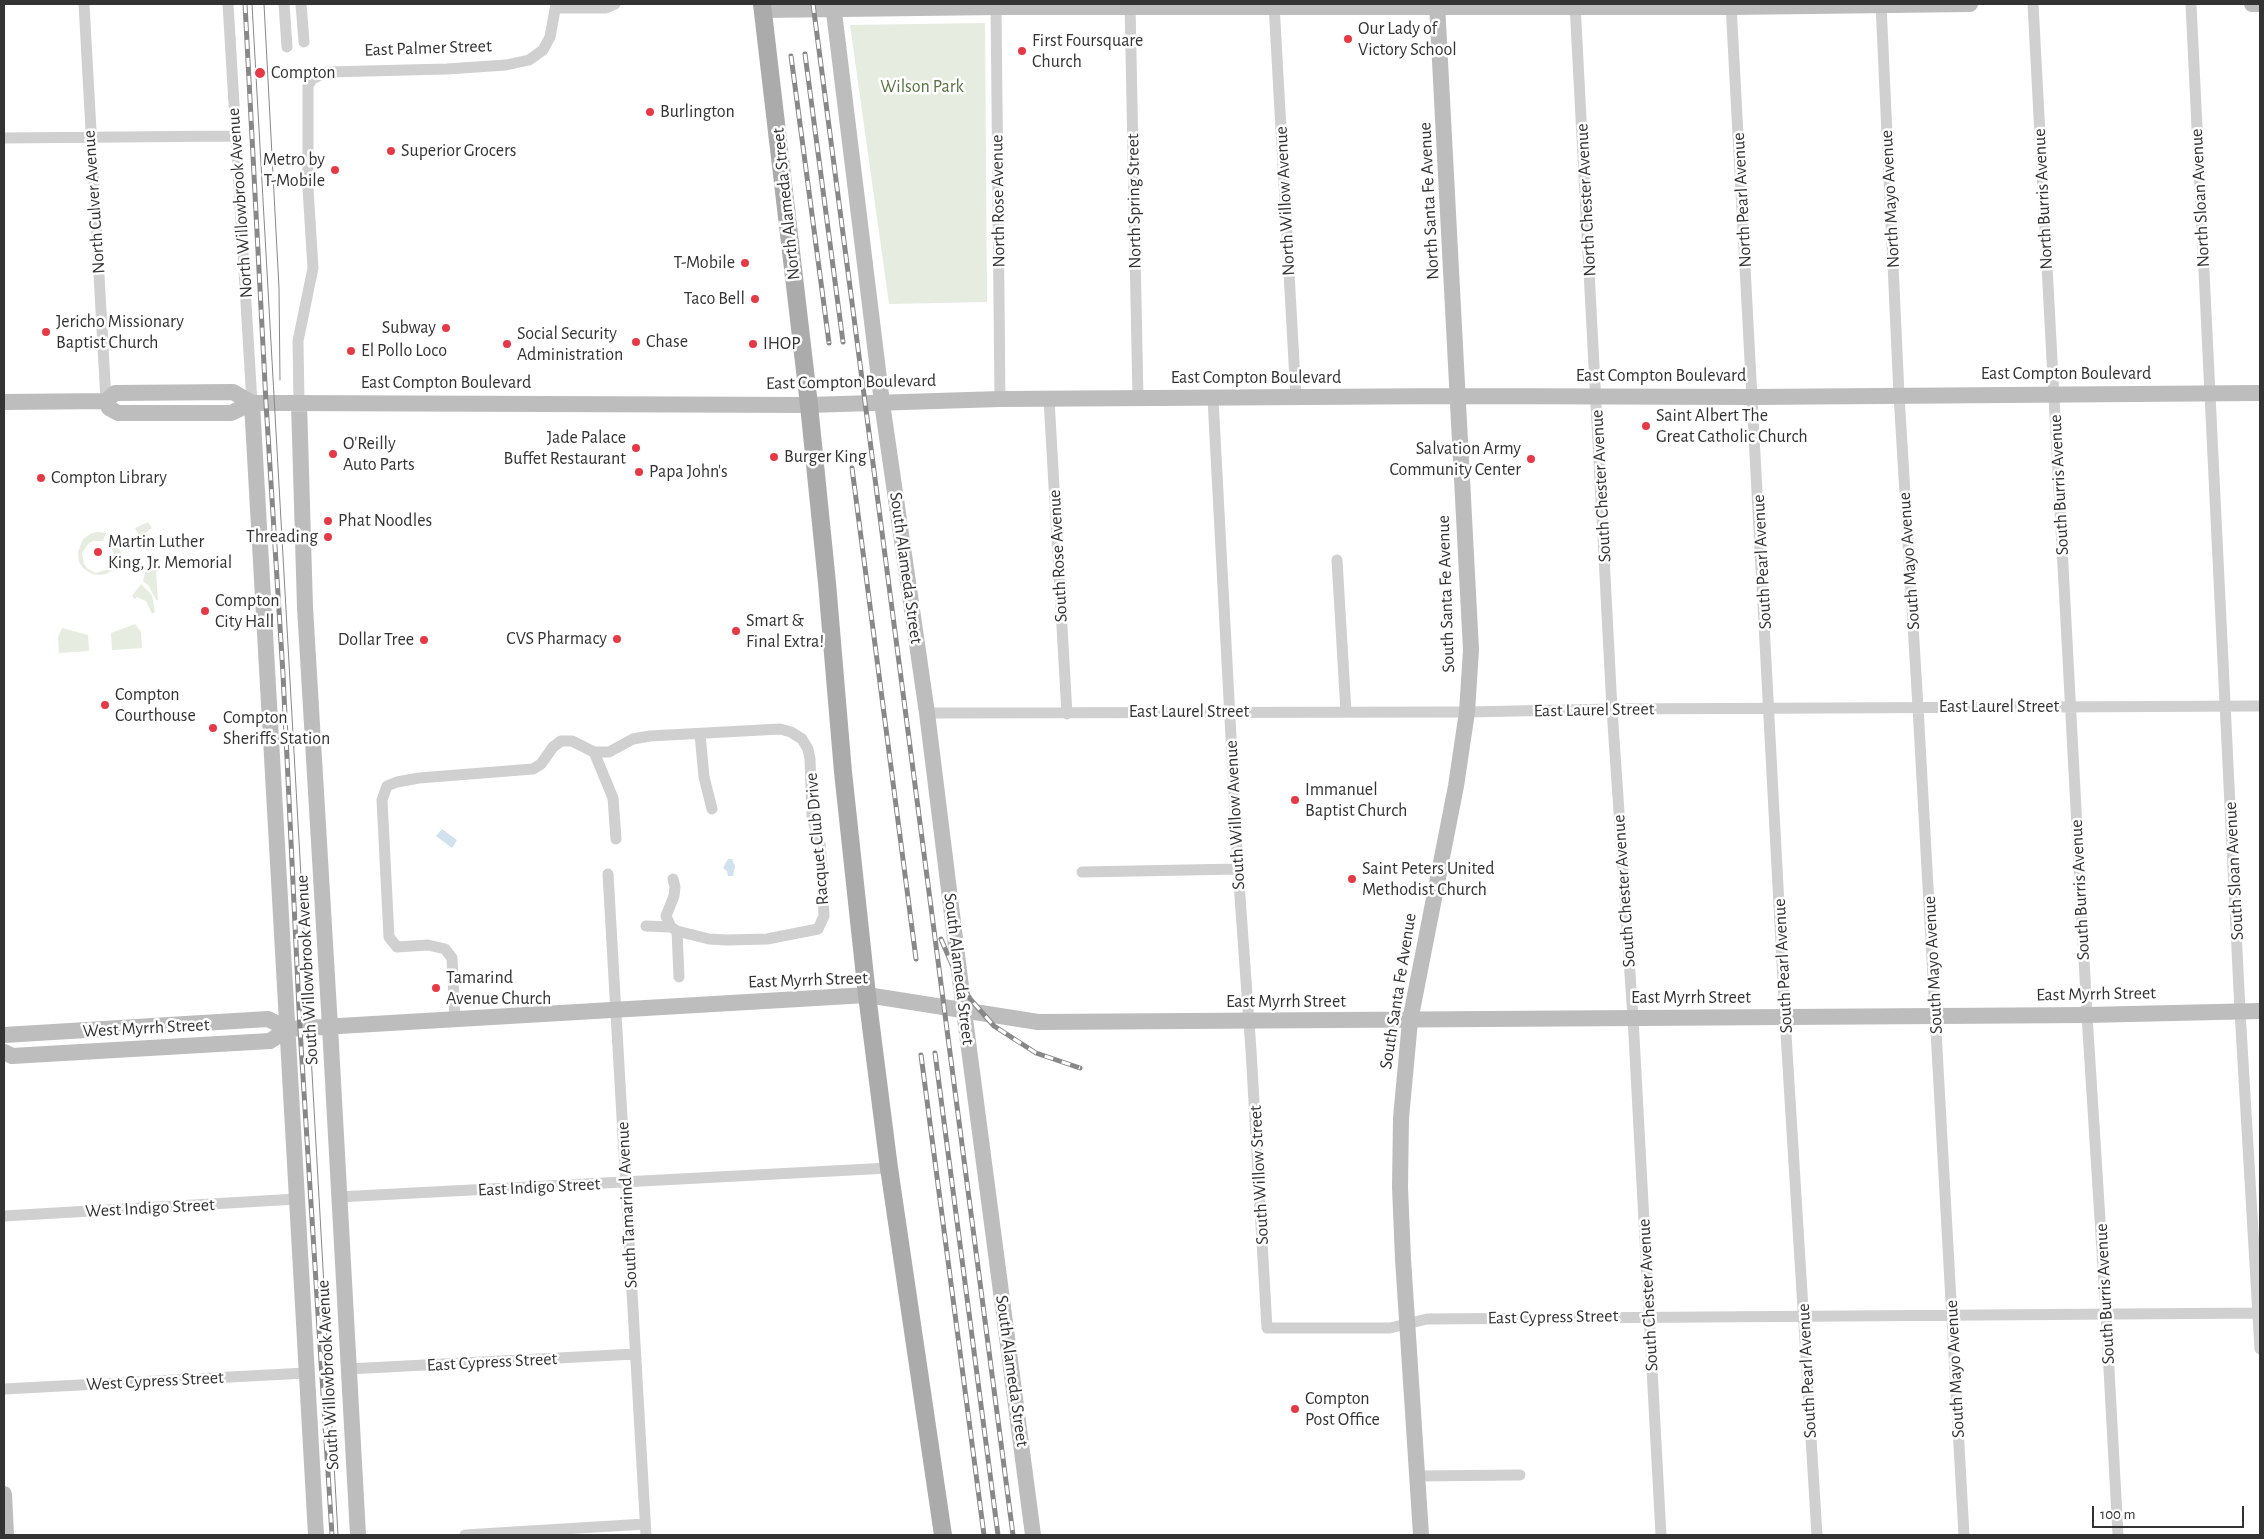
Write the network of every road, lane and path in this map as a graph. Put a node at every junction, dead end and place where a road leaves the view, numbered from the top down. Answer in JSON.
{"nodes":[{"id":1,"x":84,"y":4,"type":"edge"},
{"id":2,"x":228,"y":4,"type":"edge"},
{"id":3,"x":284,"y":4,"type":"edge"},
{"id":4,"x":301,"y":4,"type":"edge"},
{"id":5,"x":615,"y":4,"type":"edge"},
{"id":6,"x":1881,"y":4,"type":"edge"},
{"id":7,"x":1970,"y":4,"type":"edge"},
{"id":8,"x":2033,"y":4,"type":"edge"},
{"id":9,"x":2191,"y":4,"type":"edge"},
{"id":10,"x":2252,"y":4,"type":"edge"},
{"id":11,"x":2260,"y":4,"type":"edge"},
{"id":12,"x":996,"y":5,"type":"edge"},
{"id":13,"x":1130,"y":5,"type":"edge"},
{"id":14,"x":1437,"y":5,"type":"edge"},
{"id":15,"x":1575,"y":5,"type":"edge"},
{"id":16,"x":1731,"y":5,"type":"edge"},
{"id":17,"x":556,"y":6,"type":"edge"},
{"id":18,"x":833,"y":6,"type":"edge"},
{"id":19,"x":1274,"y":6,"type":"edge"},
{"id":20,"x":762,"y":7,"type":"edge"},
{"id":21,"x":304,"y":42,"type":"dead end"},
{"id":22,"x":287,"y":47,"type":"dead end"},
{"id":23,"x":235,"y":136,"type":"junction"},
{"id":24,"x":90,"y":137,"type":"junction"},
{"id":25,"x":4,"y":138,"type":"edge"},
{"id":26,"x":2210,"y":392,"type":"junction"},
{"id":27,"x":2260,"y":393,"type":"edge"},
{"id":28,"x":2054,"y":394,"type":"junction"},
{"id":29,"x":1899,"y":395,"type":"junction"},
{"id":30,"x":1459,"y":396,"type":"junction"},
{"id":31,"x":1597,"y":396,"type":"junction"},
{"id":32,"x":1753,"y":397,"type":"junction"},
{"id":33,"x":1213,"y":398,"type":"junction"},
{"id":34,"x":1296,"y":398,"type":"junction"},
{"id":35,"x":1000,"y":399,"type":"junction"},
{"id":36,"x":1049,"y":399,"type":"junction"},
{"id":37,"x":1138,"y":399,"type":"junction"},
{"id":38,"x":106,"y":401,"type":"junction"},
{"id":39,"x":4,"y":402,"type":"edge"},
{"id":40,"x":252,"y":403,"type":"junction"},
{"id":41,"x":299,"y":403,"type":"junction"},
{"id":42,"x":882,"y":404,"type":"junction"},
{"id":43,"x":809,"y":405,"type":"junction"},
{"id":44,"x":1337,"y":560,"type":"dead end"},
{"id":45,"x":2226,"y":706,"type":"junction"},
{"id":46,"x":2260,"y":706,"type":"edge"},
{"id":47,"x":2071,"y":707,"type":"junction"},
{"id":48,"x":1770,"y":708,"type":"junction"},
{"id":49,"x":1918,"y":708,"type":"junction"},
{"id":50,"x":1612,"y":709,"type":"junction"},
{"id":51,"x":1230,"y":712,"type":"junction"},
{"id":52,"x":1346,"y":712,"type":"junction"},
{"id":53,"x":1467,"y":712,"type":"junction"},
{"id":54,"x":927,"y":713,"type":"junction"},
{"id":55,"x":1067,"y":714,"type":"junction"},
{"id":56,"x":700,"y":734,"type":"junction"},
{"id":57,"x":594,"y":752,"type":"junction"},
{"id":58,"x":712,"y":809,"type":"dead end"},
{"id":59,"x":616,"y":839,"type":"dead end"},
{"id":60,"x":1238,"y":869,"type":"junction"},
{"id":61,"x":1082,"y":872,"type":"dead end"},
{"id":62,"x":608,"y":874,"type":"dead end"},
{"id":63,"x":673,"y":879,"type":"dead end"},
{"id":64,"x":646,"y":926,"type":"dead end"},
{"id":65,"x":674,"y":929,"type":"junction"},
{"id":66,"x":679,"y":977,"type":"dead end"},
{"id":67,"x":867,"y":996,"type":"junction"},
{"id":68,"x":616,"y":1010,"type":"junction"},
{"id":69,"x":964,"y":1011,"type":"junction"},
{"id":70,"x":2240,"y":1011,"type":"junction"},
{"id":71,"x":2260,"y":1011,"type":"edge"},
{"id":72,"x":2087,"y":1015,"type":"junction"},
{"id":73,"x":1936,"y":1016,"type":"junction"},
{"id":74,"x":1633,"y":1018,"type":"junction"},
{"id":75,"x":1785,"y":1018,"type":"junction"},
{"id":76,"x":455,"y":1020,"type":"junction"},
{"id":77,"x":1410,"y":1021,"type":"junction"},
{"id":78,"x":1250,"y":1022,"type":"junction"},
{"id":79,"x":323,"y":1027,"type":"junction"},
{"id":80,"x":288,"y":1029,"type":"junction"},
{"id":81,"x":4,"y":1035,"type":"edge"},
{"id":82,"x":4,"y":1052,"type":"edge"},
{"id":83,"x":889,"y":1168,"type":"junction"},
{"id":84,"x":626,"y":1182,"type":"junction"},
{"id":85,"x":338,"y":1197,"type":"junction"},
{"id":86,"x":297,"y":1199,"type":"junction"},
{"id":87,"x":4,"y":1216,"type":"edge"},
{"id":88,"x":2106,"y":1314,"type":"junction"},
{"id":89,"x":2259,"y":1314,"type":"edge"},
{"id":90,"x":1649,"y":1316,"type":"junction"},
{"id":91,"x":1804,"y":1316,"type":"junction"},
{"id":92,"x":1952,"y":1316,"type":"junction"},
{"id":93,"x":1407,"y":1324,"type":"junction"},
{"id":94,"x":1268,"y":1328,"type":"joint"},
{"id":95,"x":2260,"y":1349,"type":"edge"},
{"id":96,"x":636,"y":1354,"type":"junction"},
{"id":97,"x":348,"y":1369,"type":"junction"},
{"id":98,"x":306,"y":1373,"type":"junction"},
{"id":99,"x":4,"y":1389,"type":"edge"},
{"id":100,"x":1520,"y":1475,"type":"dead end"},
{"id":101,"x":1417,"y":1476,"type":"junction"},
{"id":102,"x":4,"y":1494,"type":"edge"},
{"id":103,"x":646,"y":1530,"type":"edge"},
{"id":104,"x":6,"y":1535,"type":"edge"},
{"id":105,"x":316,"y":1535,"type":"edge"},
{"id":106,"x":358,"y":1535,"type":"edge"},
{"id":107,"x":465,"y":1535,"type":"edge"},
{"id":108,"x":943,"y":1535,"type":"edge"},
{"id":109,"x":1034,"y":1535,"type":"edge"},
{"id":110,"x":1421,"y":1535,"type":"edge"},
{"id":111,"x":1661,"y":1535,"type":"edge"},
{"id":112,"x":1817,"y":1535,"type":"edge"},
{"id":113,"x":1964,"y":1535,"type":"edge"},
{"id":114,"x":2118,"y":1535,"type":"edge"}],
"edges":[{"from":1,"to":24,"type":"street","name":"North Culver Avenue"},
{"from":2,"to":23,"type":"street","name":"North Willowbrook Avenue"},
{"from":3,"to":22,"type":"street"},
{"from":4,"to":21,"type":"street"},
{"from":5,"to":17,"type":"street"},
{"from":6,"to":7,"type":"street"},
{"from":6,"to":16,"type":"street"},
{"from":6,"to":29,"type":"street","name":"North Mayo Avenue"},
{"from":8,"to":28,"type":"street","name":"North Burris Avenue"},
{"from":9,"to":26,"type":"street","name":"North Sloan Avenue"},
{"from":10,"to":11,"type":"street"},
{"from":12,"to":13,"type":"street"},
{"from":12,"to":18,"type":"street"},
{"from":12,"to":35,"type":"street","name":"North Rose Avenue"},
{"from":13,"to":19,"type":"street"},
{"from":13,"to":37,"type":"street","name":"North Spring Street"},
{"from":14,"to":15,"type":"street"},
{"from":14,"to":19,"type":"street"},
{"from":14,"to":30,"type":"street","name":"North Santa Fe Avenue"},
{"from":15,"to":16,"type":"street"},
{"from":15,"to":31,"type":"street","name":"North Chester Avenue"},
{"from":16,"to":32,"type":"street","name":"North Pearl Avenue"},
{"from":17,"to":41,"type":"street","name":"East Palmer Street"},
{"from":18,"to":20,"type":"street"},
{"from":18,"to":42,"type":"street"},
{"from":19,"to":34,"type":"street","name":"North Willow Avenue"},
{"from":20,"to":43,"type":"main road","name":"North Alameda Street"},
{"from":23,"to":24,"type":"street"},
{"from":23,"to":40,"type":"street","name":"North Willowbrook Avenue"},
{"from":24,"to":25,"type":"street"},
{"from":24,"to":38,"type":"street","name":"North Culver Avenue"},
{"from":26,"to":27,"type":"street","name":"East Compton Boulevard"},
{"from":26,"to":28,"type":"street","name":"East Compton Boulevard"},
{"from":26,"to":45,"type":"street","name":"South Sloan Avenue"},
{"from":28,"to":29,"type":"street","name":"East Compton Boulevard"},
{"from":28,"to":47,"type":"street","name":"South Burris Avenue"},
{"from":29,"to":32,"type":"street","name":"East Compton Boulevard"},
{"from":29,"to":49,"type":"street","name":"South Mayo Avenue"},
{"from":30,"to":31,"type":"street","name":"East Compton Boulevard"},
{"from":30,"to":34,"type":"street","name":"East Compton Boulevard"},
{"from":30,"to":53,"type":"street","name":"South Santa Fe Avenue"},
{"from":31,"to":32,"type":"street","name":"East Compton Boulevard"},
{"from":31,"to":50,"type":"street","name":"South Chester Avenue"},
{"from":32,"to":48,"type":"street","name":"South Pearl Avenue"},
{"from":33,"to":34,"type":"street","name":"East Compton Boulevard"},
{"from":33,"to":37,"type":"street","name":"East Compton Boulevard"},
{"from":33,"to":51,"type":"street","name":"South Willow Avenue"},
{"from":35,"to":36,"type":"street","name":"East Compton Boulevard"},
{"from":35,"to":42,"type":"street","name":"East Compton Boulevard"},
{"from":36,"to":37,"type":"street","name":"East Compton Boulevard"},
{"from":36,"to":55,"type":"street","name":"South Rose Avenue"},
{"from":38,"to":39,"type":"street"},
{"from":38,"to":40,"type":"street"},
{"from":40,"to":41,"type":"street","name":"East Compton Boulevard"},
{"from":40,"to":80,"type":"street","name":"South Willowbrook Avenue"},
{"from":41,"to":43,"type":"street","name":"East Compton Boulevard"},
{"from":41,"to":79,"type":"street","name":"South Willowbrook Avenue"},
{"from":42,"to":43,"type":"street","name":"East Compton Boulevard"},
{"from":42,"to":54,"type":"street","name":"South Alameda Street"},
{"from":43,"to":67,"type":"main road"},
{"from":44,"to":52,"type":"street"},
{"from":45,"to":46,"type":"street","name":"East Laurel Street"},
{"from":45,"to":47,"type":"street","name":"East Laurel Street"},
{"from":45,"to":70,"type":"street","name":"South Sloan Avenue"},
{"from":47,"to":49,"type":"street","name":"East Laurel Street"},
{"from":47,"to":72,"type":"street","name":"South Burris Avenue"},
{"from":48,"to":49,"type":"street","name":"East Laurel Street"},
{"from":48,"to":50,"type":"street","name":"East Laurel Street"},
{"from":48,"to":75,"type":"street","name":"South Pearl Avenue"},
{"from":49,"to":73,"type":"street","name":"South Mayo Avenue"},
{"from":50,"to":53,"type":"street","name":"East Laurel Street"},
{"from":50,"to":74,"type":"street","name":"South Chester Avenue"},
{"from":51,"to":52,"type":"street","name":"East Laurel Street"},
{"from":51,"to":55,"type":"street","name":"East Laurel Street"},
{"from":51,"to":60,"type":"street","name":"South Willow Avenue"},
{"from":52,"to":53,"type":"street","name":"East Laurel Street"},
{"from":53,"to":77,"type":"street","name":"South Santa Fe Avenue"},
{"from":54,"to":55,"type":"street","name":"East Laurel Street"},
{"from":54,"to":69,"type":"street","name":"South Alameda Street"},
{"from":56,"to":57,"type":"street","name":"Racquet Club Drive"},
{"from":56,"to":58,"type":"street"},
{"from":56,"to":65,"type":"street","name":"Racquet Club Drive"},
{"from":57,"to":59,"type":"street"},
{"from":57,"to":76,"type":"street"},
{"from":60,"to":61,"type":"street"},
{"from":60,"to":78,"type":"street","name":"South Willow Avenue"},
{"from":62,"to":68,"type":"street","name":"South Tamarind Avenue"},
{"from":63,"to":65,"type":"street"},
{"from":64,"to":65,"type":"street","name":"Racquet Club Drive"},
{"from":65,"to":66,"type":"street"},
{"from":67,"to":68,"type":"street","name":"East Myrrh Street"},
{"from":67,"to":69,"type":"street","name":"East Myrrh Street"},
{"from":67,"to":83,"type":"main road"},
{"from":68,"to":76,"type":"street","name":"East Myrrh Street"},
{"from":68,"to":84,"type":"street","name":"South Tamarind Avenue"},
{"from":69,"to":78,"type":"street","name":"East Myrrh Street"},
{"from":69,"to":109,"type":"street","name":"South Alameda Street"},
{"from":70,"to":71,"type":"street","name":"East Myrrh Street"},
{"from":70,"to":72,"type":"street","name":"East Myrrh Street"},
{"from":70,"to":89,"type":"street","name":"South Sloan Avenue"},
{"from":72,"to":73,"type":"street","name":"East Myrrh Street"},
{"from":72,"to":88,"type":"street","name":"South Burris Avenue"},
{"from":73,"to":75,"type":"street","name":"East Myrrh Street"},
{"from":73,"to":92,"type":"street","name":"South Mayo Avenue"},
{"from":74,"to":75,"type":"street","name":"East Myrrh Street"},
{"from":74,"to":77,"type":"street","name":"East Myrrh Street"},
{"from":74,"to":90,"type":"street","name":"South Chester Avenue"},
{"from":75,"to":91,"type":"street","name":"South Pearl Avenue"},
{"from":76,"to":79,"type":"street","name":"East Myrrh Street"},
{"from":77,"to":78,"type":"street","name":"East Myrrh Street"},
{"from":77,"to":93,"type":"street","name":"South Santa Fe Avenue"},
{"from":78,"to":94,"type":"street","name":"South Willow Street"},
{"from":79,"to":80,"type":"street","name":"West Myrrh Street"},
{"from":79,"to":85,"type":"street","name":"South Willowbrook Avenue"},
{"from":80,"to":81,"type":"street","name":"West Myrrh Street"},
{"from":80,"to":82,"type":"street","name":"West Myrrh Street"},
{"from":80,"to":86,"type":"street","name":"South Willowbrook Avenue"},
{"from":83,"to":84,"type":"street","name":"East Indigo Street"},
{"from":83,"to":108,"type":"main road"},
{"from":84,"to":85,"type":"street","name":"East Indigo Street"},
{"from":84,"to":96,"type":"street","name":"South Tamarind Avenue"},
{"from":85,"to":97,"type":"street","name":"South Willowbrook Avenue"},
{"from":86,"to":87,"type":"street","name":"West Indigo Street"},
{"from":86,"to":98,"type":"street","name":"South Willowbrook Avenue"},
{"from":88,"to":89,"type":"street","name":"East Cypress Street"},
{"from":88,"to":92,"type":"street","name":"East Cypress Street"},
{"from":88,"to":114,"type":"street","name":"South Burris Avenue"},
{"from":89,"to":95,"type":"street","name":"South Sloan Avenue"},
{"from":90,"to":91,"type":"street","name":"East Cypress Street"},
{"from":90,"to":93,"type":"street","name":"East Cypress Street"},
{"from":90,"to":111,"type":"street","name":"South Chester Avenue"},
{"from":91,"to":92,"type":"street","name":"East Cypress Street"},
{"from":91,"to":112,"type":"street","name":"South Pearl Avenue"},
{"from":92,"to":113,"type":"street","name":"South Mayo Avenue"},
{"from":93,"to":94,"type":"street","name":"East Cypress Street"},
{"from":93,"to":101,"type":"street","name":"South Santa Fe Avenue"},
{"from":96,"to":97,"type":"street","name":"East Cypress Street"},
{"from":96,"to":103,"type":"street","name":"South Tamarind Avenue"},
{"from":97,"to":106,"type":"street","name":"South Willowbrook Avenue"},
{"from":98,"to":99,"type":"street","name":"West Cypress Street"},
{"from":98,"to":105,"type":"street","name":"South Willowbrook Avenue"},
{"from":100,"to":101,"type":"street"},
{"from":101,"to":110,"type":"street","name":"South Santa Fe Avenue"},
{"from":102,"to":104,"type":"street"},
{"from":103,"to":107,"type":"street"}]}
